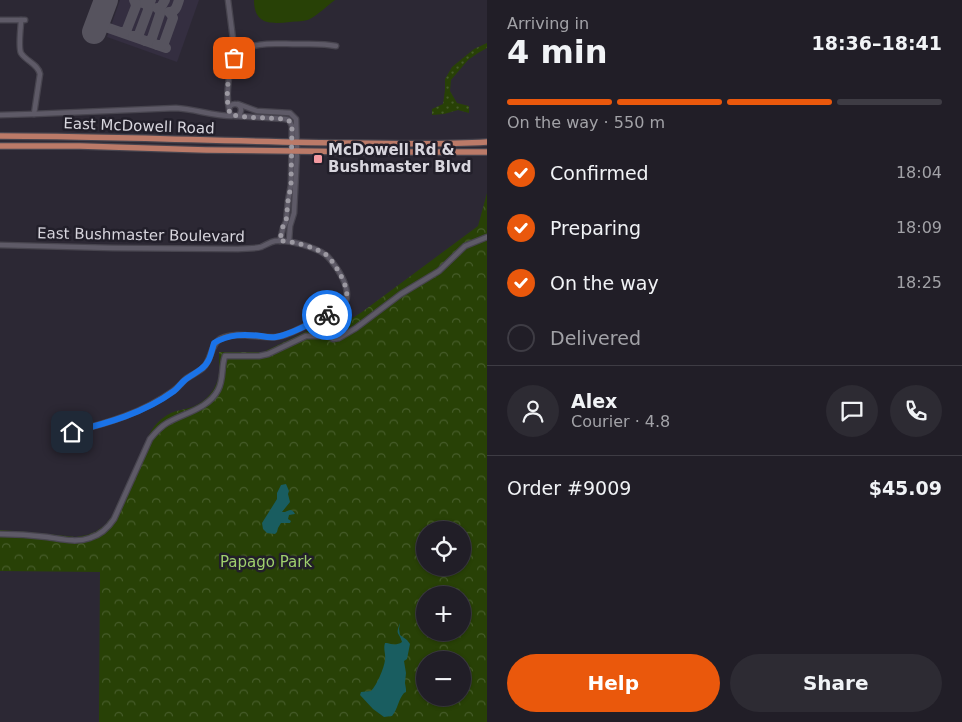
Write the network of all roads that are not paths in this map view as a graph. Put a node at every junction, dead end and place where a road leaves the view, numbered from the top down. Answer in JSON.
{"nodes":[{"id":1,"x":228,"y":0,"type":"edge"},
{"id":2,"x":0,"y":20,"type":"edge"},
{"id":3,"x":336,"y":46,"type":"dead end"},
{"id":4,"x":241,"y":51,"type":"junction"},
{"id":5,"x":228,"y":95,"type":"junction"},
{"id":6,"x":238,"y":104,"type":"junction"},
{"id":7,"x":229,"y":108,"type":"junction"},
{"id":8,"x":0,"y":114,"type":"edge"},
{"id":9,"x":34,"y":114,"type":"junction"},
{"id":10,"x":219,"y":115,"type":"junction"},
{"id":11,"x":234,"y":116,"type":"junction"},
{"id":12,"x":0,"y":136,"type":"edge"},
{"id":13,"x":487,"y":142,"type":"edge"},
{"id":14,"x":294,"y":143,"type":"junction"},
{"id":15,"x":0,"y":146,"type":"edge"},
{"id":16,"x":294,"y":151,"type":"junction"},
{"id":17,"x":487,"y":152,"type":"edge"},
{"id":18,"x":487,"y":238,"type":"edge"},
{"id":19,"x":280,"y":241,"type":"junction"},
{"id":20,"x":289,"y":241,"type":"junction"},
{"id":21,"x":0,"y":245,"type":"edge"},
{"id":22,"x":72,"y":432,"type":"dead end"},
{"id":23,"x":0,"y":534,"type":"edge"}],
"edges":[{"from":1,"to":4,"type":"street"},
{"from":2,"to":9,"type":"street"},
{"from":3,"to":4,"type":"street"},
{"from":4,"to":5,"type":"street"},
{"from":5,"to":6,"type":"street"},
{"from":5,"to":7,"type":"street"},
{"from":6,"to":7,"type":"street"},
{"from":6,"to":11,"type":"street"},
{"from":6,"to":14,"type":"street"},
{"from":7,"to":10,"type":"street"},
{"from":7,"to":11,"type":"street"},
{"from":8,"to":9,"type":"street"},
{"from":9,"to":10,"type":"street"},
{"from":10,"to":11,"type":"street"},
{"from":11,"to":14,"type":"street"},
{"from":12,"to":14,"type":"main road","name":"East McDowell Road"},
{"from":13,"to":14,"type":"main road","name":"East McDowell Road"},
{"from":14,"to":16,"type":"street"},
{"from":15,"to":16,"type":"main road","name":"East McDowell Road"},
{"from":16,"to":17,"type":"main road","name":"East McDowell Road"},
{"from":16,"to":19,"type":"street"},
{"from":16,"to":20,"type":"street"},
{"from":18,"to":23,"type":"street"},
{"from":19,"to":20,"type":"street","name":"East Bushmaster Boulevard"},
{"from":19,"to":21,"type":"street","name":"East Bushmaster Boulevard"},
{"from":20,"to":22,"type":"street","name":"East Bushmaster Boulevard"}]}
